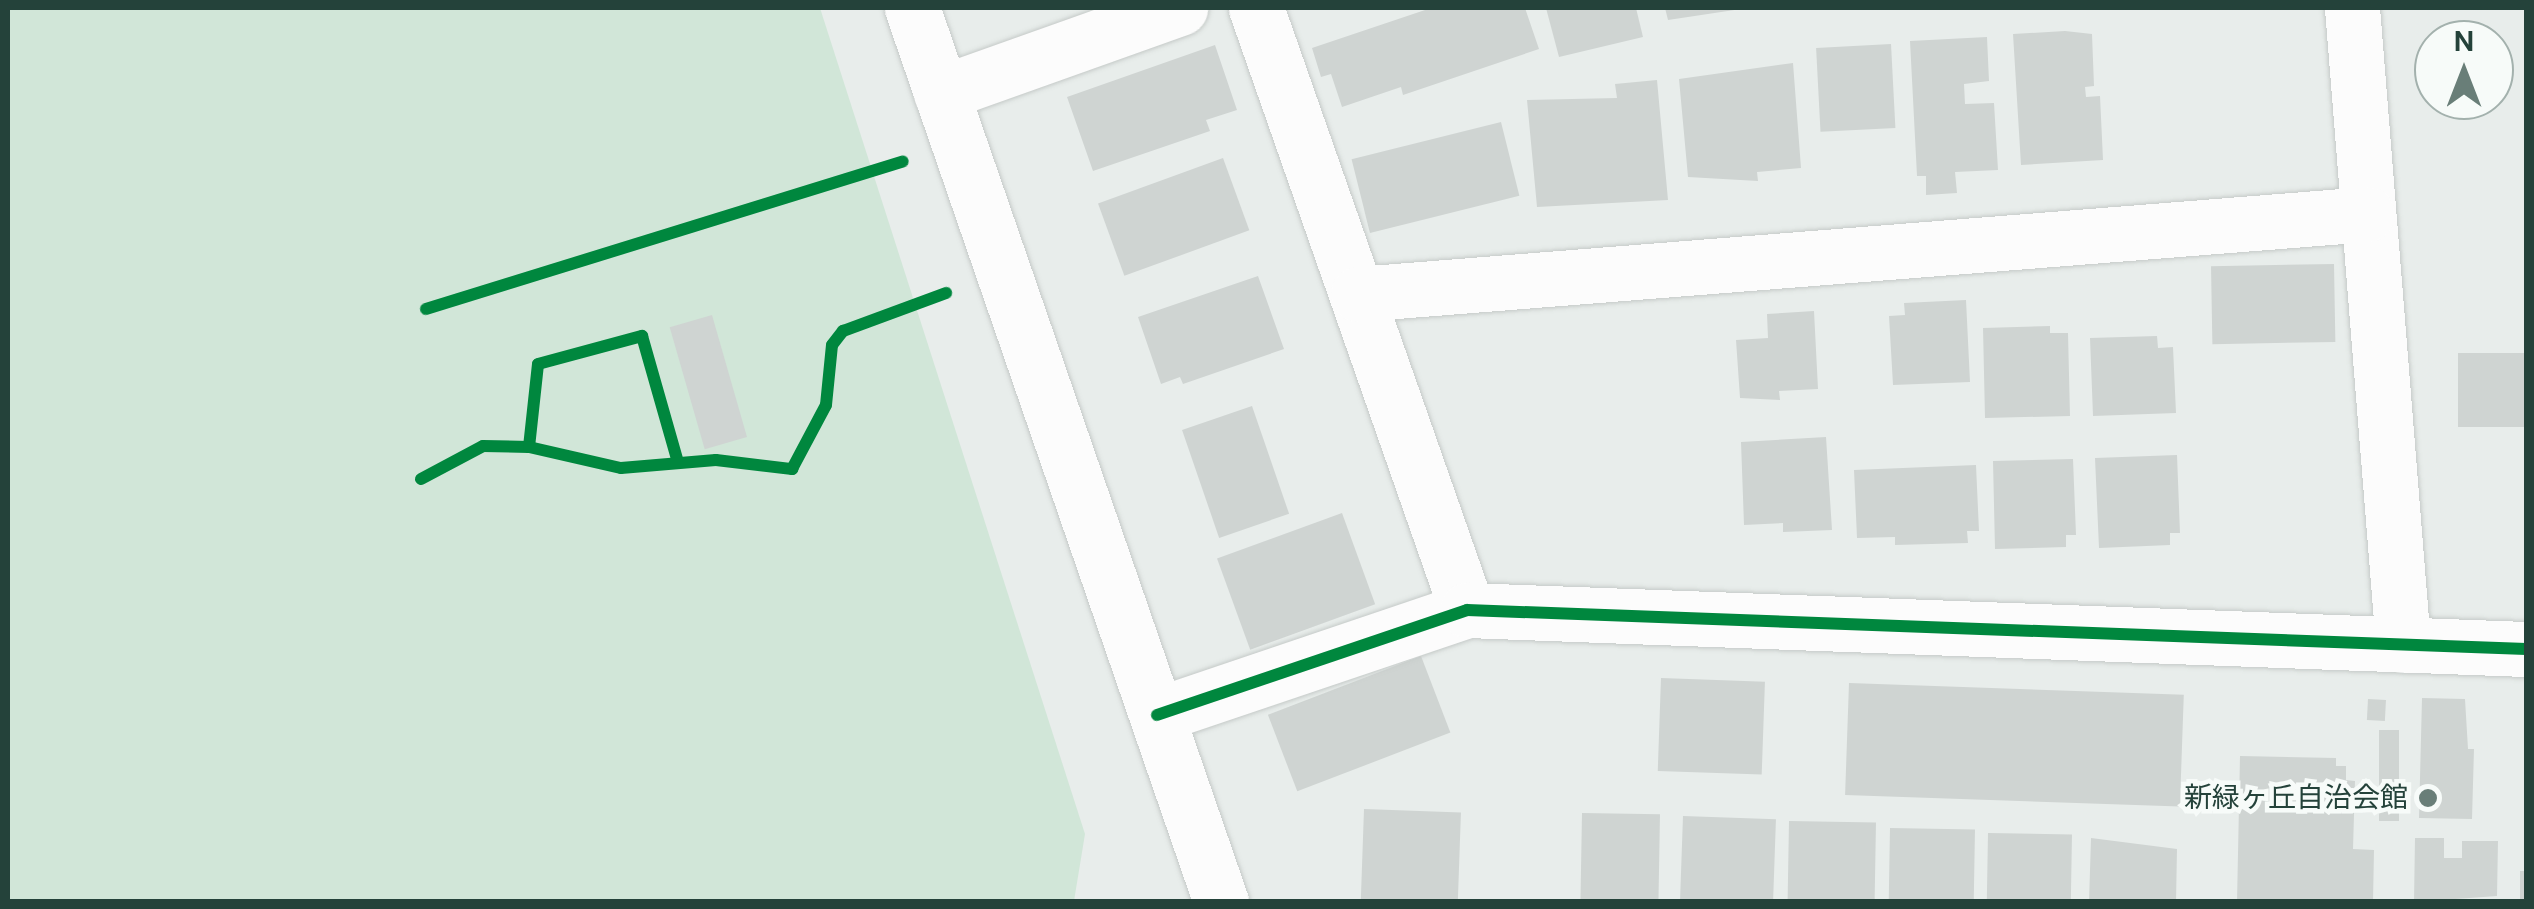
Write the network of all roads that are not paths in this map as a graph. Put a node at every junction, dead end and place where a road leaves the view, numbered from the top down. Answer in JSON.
{"nodes":[{"id":1,"x":912,"y":8,"type":"edge"},
{"id":2,"x":1180,"y":8,"type":"edge"},
{"id":3,"x":1256,"y":8,"type":"edge"},
{"id":4,"x":2352,"y":8,"type":"edge"},
{"id":5,"x":940,"y":94,"type":"junction"},
{"id":6,"x":2367,"y":214,"type":"junction"},
{"id":7,"x":1358,"y":294,"type":"junction"},
{"id":8,"x":1468,"y":610,"type":"junction"},
{"id":9,"x":2403,"y":645,"type":"junction"},
{"id":10,"x":2526,"y":650,"type":"edge"},
{"id":11,"x":1157,"y":715,"type":"junction"},
{"id":12,"x":1221,"y":902,"type":"edge"}],
"edges":[{"from":1,"to":5,"type":"street"},
{"from":2,"to":5,"type":"street"},
{"from":3,"to":7,"type":"street"},
{"from":4,"to":6,"type":"street"},
{"from":5,"to":11,"type":"street"},
{"from":6,"to":7,"type":"street"},
{"from":6,"to":9,"type":"street"},
{"from":7,"to":8,"type":"street"},
{"from":8,"to":9,"type":"street"},
{"from":8,"to":11,"type":"street"},
{"from":9,"to":10,"type":"street"},
{"from":11,"to":12,"type":"street"}]}
